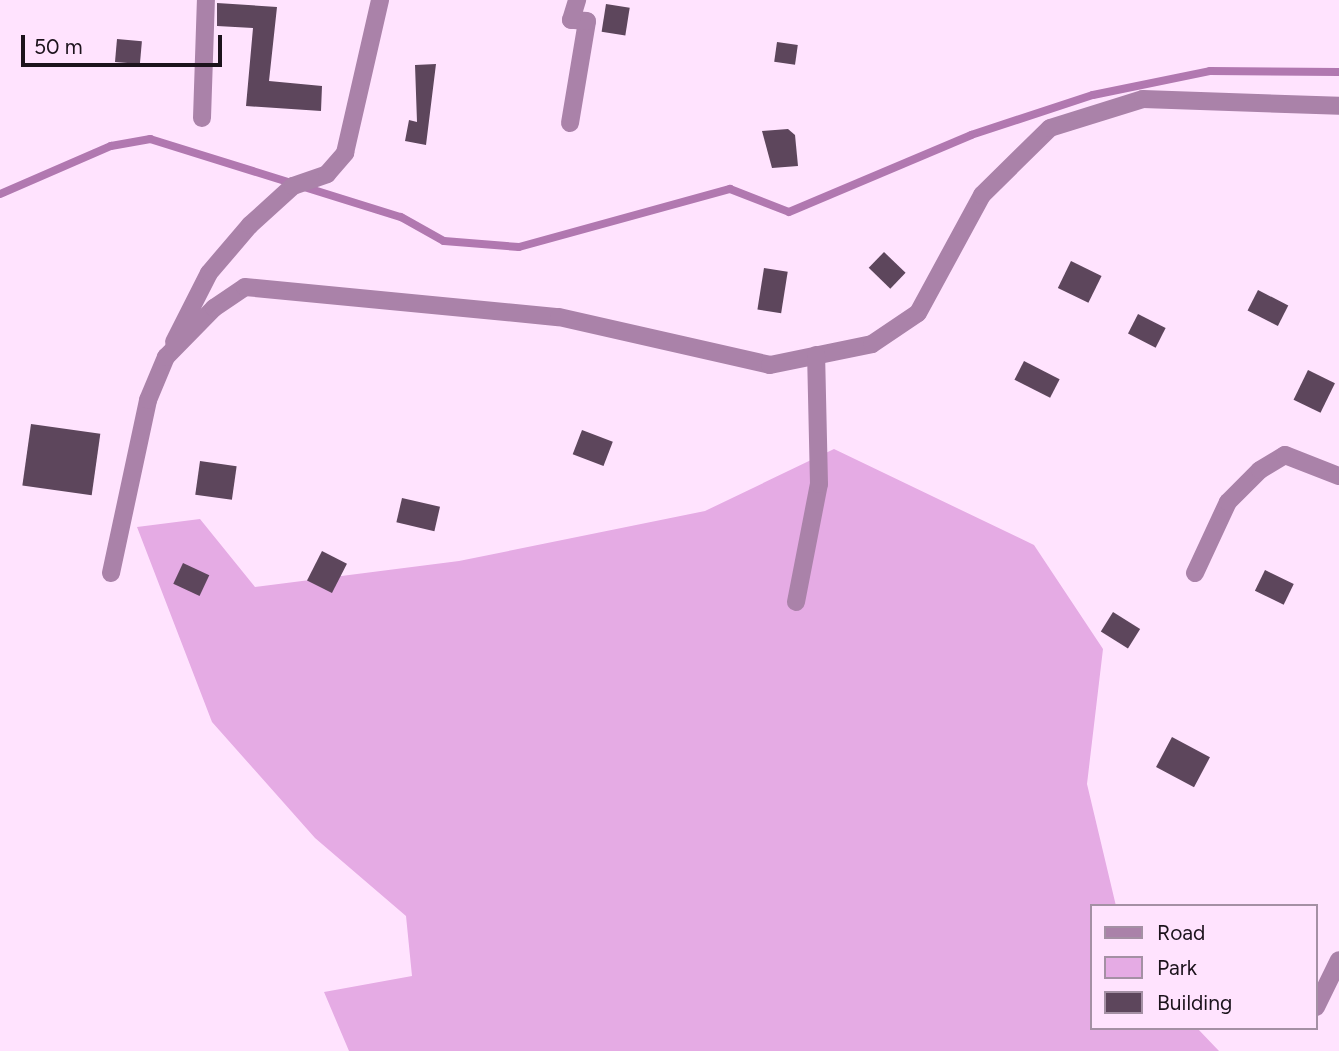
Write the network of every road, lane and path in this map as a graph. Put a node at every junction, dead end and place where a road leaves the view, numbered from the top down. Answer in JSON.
{"nodes":[{"id":1,"x":206,"y":0,"type":"edge"},
{"id":2,"x":380,"y":0,"type":"edge"},
{"id":3,"x":576,"y":0,"type":"edge"},
{"id":4,"x":1339,"y":106,"type":"edge"},
{"id":5,"x":202,"y":118,"type":"dead end"},
{"id":6,"x":570,"y":123,"type":"dead end"},
{"id":7,"x":816,"y":355,"type":"junction"},
{"id":8,"x":166,"y":357,"type":"junction"},
{"id":9,"x":1339,"y":476,"type":"edge"},
{"id":10,"x":1195,"y":572,"type":"dead end"},
{"id":11,"x":111,"y":573,"type":"dead end"},
{"id":12,"x":796,"y":602,"type":"dead end"},
{"id":13,"x":1339,"y":960,"type":"edge"},
{"id":14,"x":1318,"y":1003,"type":"edge"}],
"edges":[{"from":1,"to":5,"type":"street"},
{"from":2,"to":8,"type":"street"},
{"from":3,"to":6,"type":"street"},
{"from":4,"to":7,"type":"street"},
{"from":7,"to":8,"type":"street"},
{"from":7,"to":12,"type":"street"},
{"from":8,"to":11,"type":"street"},
{"from":9,"to":10,"type":"street"},
{"from":13,"to":14,"type":"street"}]}
